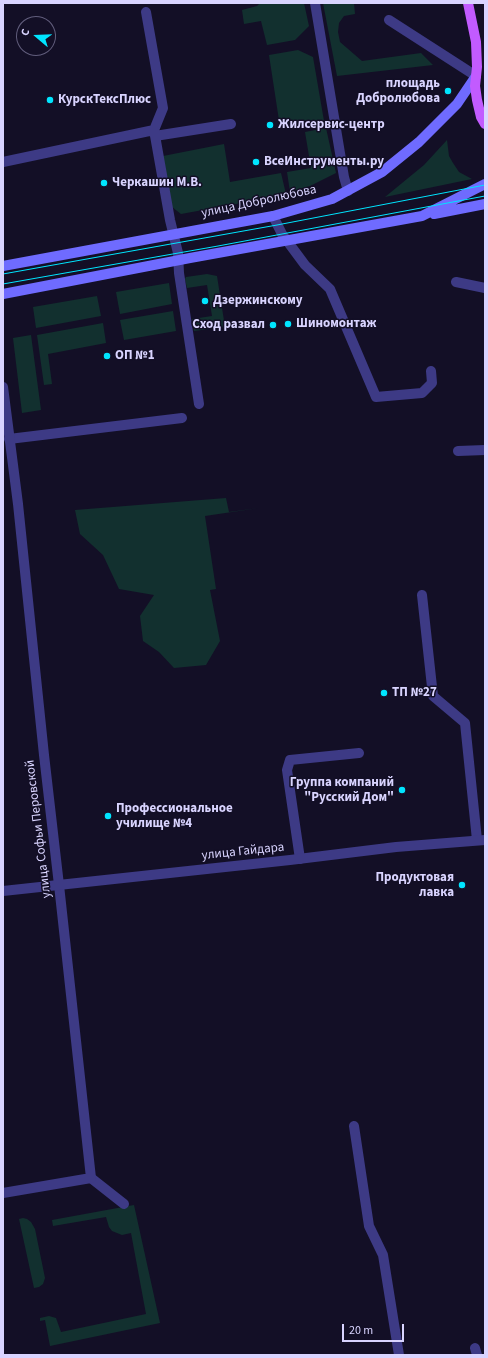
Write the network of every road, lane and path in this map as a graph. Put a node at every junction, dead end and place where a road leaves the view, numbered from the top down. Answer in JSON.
{"nodes":[{"id":1,"x":315,"y":3,"type":"edge"},
{"id":2,"x":468,"y":3,"type":"edge"},
{"id":3,"x":146,"y":12,"type":"dead end"},
{"id":4,"x":389,"y":20,"type":"dead end"},
{"id":5,"x":485,"y":59,"type":"edge"},
{"id":6,"x":476,"y":76,"type":"junction"},
{"id":7,"x":231,"y":124,"type":"dead end"},
{"id":8,"x":485,"y":124,"type":"edge"},
{"id":9,"x":154,"y":133,"type":"junction"},
{"id":10,"x":3,"y":162,"type":"edge"},
{"id":11,"x":485,"y":184,"type":"edge"},
{"id":12,"x":348,"y":191,"type":"junction"},
{"id":13,"x":485,"y":204,"type":"edge"},
{"id":14,"x":273,"y":216,"type":"junction"},
{"id":15,"x":422,"y":216,"type":"junction"},
{"id":16,"x":174,"y":234,"type":"junction"},
{"id":17,"x":287,"y":240,"type":"junction"},
{"id":18,"x":178,"y":260,"type":"junction"},
{"id":19,"x":3,"y":266,"type":"edge"},
{"id":20,"x":456,"y":282,"type":"dead end"},
{"id":21,"x":485,"y":288,"type":"edge"},
{"id":22,"x":3,"y":294,"type":"edge"},
{"id":23,"x":431,"y":371,"type":"dead end"},
{"id":24,"x":3,"y":387,"type":"edge"},
{"id":25,"x":200,"y":404,"type":"dead end"},
{"id":26,"x":182,"y":418,"type":"dead end"},
{"id":27,"x":10,"y":439,"type":"junction"},
{"id":28,"x":485,"y":450,"type":"edge"},
{"id":29,"x":458,"y":451,"type":"dead end"},
{"id":30,"x":422,"y":595,"type":"dead end"},
{"id":31,"x":359,"y":753,"type":"dead end"},
{"id":32,"x":481,"y":840,"type":"edge"},
{"id":33,"x":300,"y":859,"type":"junction"},
{"id":34,"x":59,"y":885,"type":"junction"},
{"id":35,"x":3,"y":891,"type":"edge"},
{"id":36,"x":354,"y":1126,"type":"dead end"},
{"id":37,"x":91,"y":1178,"type":"junction"},
{"id":38,"x":3,"y":1194,"type":"edge"},
{"id":39,"x":124,"y":1204,"type":"dead end"},
{"id":40,"x":399,"y":1355,"type":"edge"}],
"edges":[{"from":1,"to":12,"type":"street"},
{"from":2,"to":6,"type":"main road"},
{"from":3,"to":9,"type":"street"},
{"from":4,"to":6,"type":"street"},
{"from":5,"to":6,"type":"main road"},
{"from":6,"to":8,"type":"main road"},
{"from":6,"to":12,"type":"main road","name":"улица Добролюбова"},
{"from":7,"to":9,"type":"street"},
{"from":9,"to":10,"type":"street"},
{"from":9,"to":16,"type":"street"},
{"from":11,"to":15,"type":"main road"},
{"from":12,"to":14,"type":"main road","name":"улица Добролюбова"},
{"from":13,"to":15,"type":"main road"},
{"from":14,"to":16,"type":"main road","name":"улица Добролюбова"},
{"from":14,"to":17,"type":"street"},
{"from":15,"to":17,"type":"main road"},
{"from":16,"to":18,"type":"street"},
{"from":16,"to":19,"type":"main road","name":"улица Добролюбова"},
{"from":17,"to":18,"type":"main road"},
{"from":17,"to":23,"type":"street"},
{"from":18,"to":22,"type":"main road"},
{"from":18,"to":25,"type":"street"},
{"from":20,"to":21,"type":"street"},
{"from":24,"to":27,"type":"street","name":"улица Софьи Перовской"},
{"from":26,"to":27,"type":"street"},
{"from":27,"to":34,"type":"street","name":"улица Софьи Перовской"},
{"from":28,"to":29,"type":"street"},
{"from":30,"to":32,"type":"street"},
{"from":31,"to":33,"type":"street"},
{"from":32,"to":33,"type":"street","name":"улица Гайдара"},
{"from":33,"to":34,"type":"street","name":"улица Гайдара"},
{"from":34,"to":35,"type":"street","name":"улица Гайдара"},
{"from":34,"to":37,"type":"street","name":"улица Софьи Перовской"},
{"from":36,"to":40,"type":"street"},
{"from":37,"to":38,"type":"street"},
{"from":37,"to":39,"type":"street"}]}
